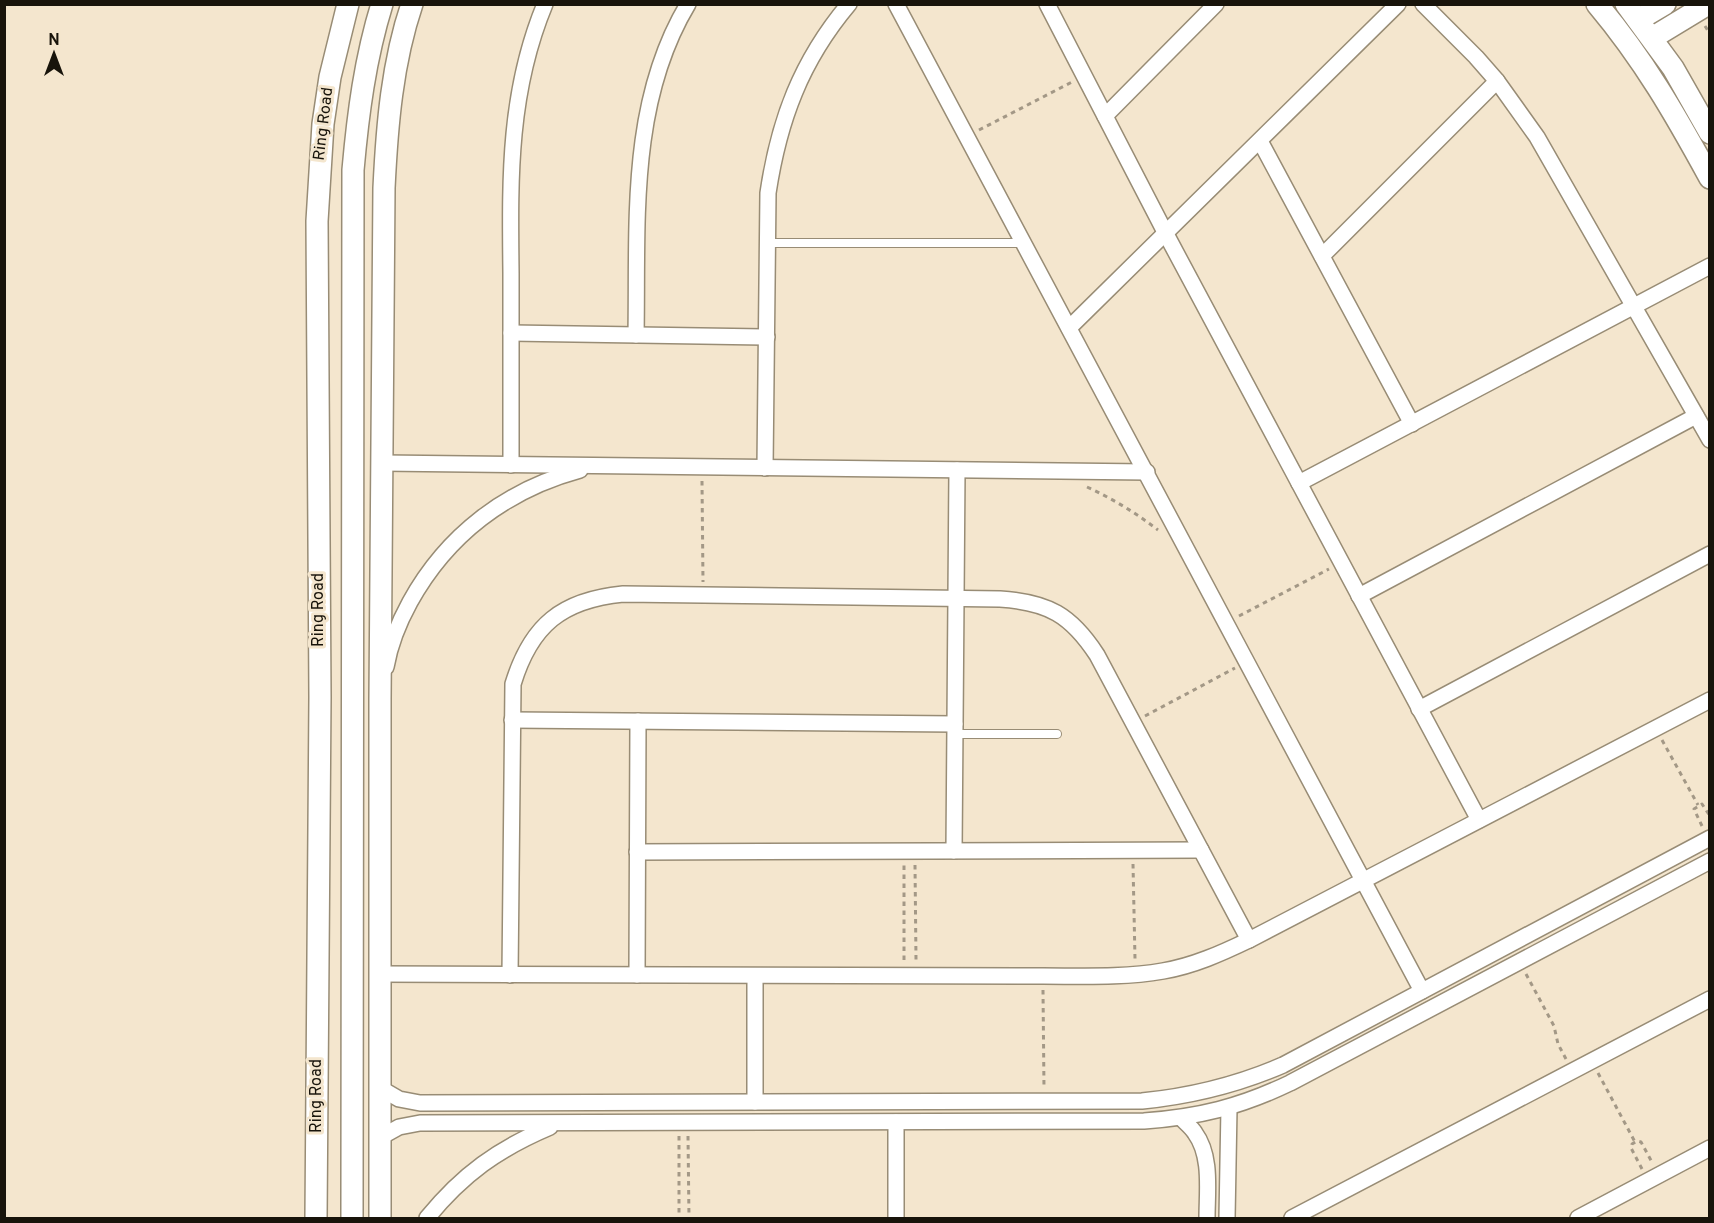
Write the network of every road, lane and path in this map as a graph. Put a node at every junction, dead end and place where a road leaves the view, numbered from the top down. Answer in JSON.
{"nodes":[{"id":1,"x":348,"y":4,"type":"edge"},
{"id":2,"x":382,"y":4,"type":"edge"},
{"id":3,"x":412,"y":4,"type":"edge"},
{"id":4,"x":545,"y":4,"type":"edge"},
{"id":5,"x":688,"y":4,"type":"edge"},
{"id":6,"x":849,"y":4,"type":"edge"},
{"id":7,"x":896,"y":4,"type":"edge"},
{"id":8,"x":1047,"y":4,"type":"edge"},
{"id":9,"x":1216,"y":4,"type":"edge"},
{"id":10,"x":1398,"y":4,"type":"edge"},
{"id":11,"x":1423,"y":4,"type":"edge"},
{"id":12,"x":1597,"y":4,"type":"edge"},
{"id":13,"x":1665,"y":4,"type":"edge"},
{"id":14,"x":1708,"y":4,"type":"edge"},
{"id":15,"x":1632,"y":12,"type":"edge"},
{"id":16,"x":1652,"y":38,"type":"junction"},
{"id":17,"x":1084,"y":76,"type":"junction"},
{"id":18,"x":1497,"y":81,"type":"junction"},
{"id":19,"x":1105,"y":116,"type":"junction"},
{"id":20,"x":1710,"y":133,"type":"edge"},
{"id":21,"x":967,"y":136,"type":"junction"},
{"id":22,"x":1260,"y":141,"type":"junction"},
{"id":23,"x":1710,"y":178,"type":"edge"},
{"id":24,"x":384,"y":220,"type":"junction"},
{"id":25,"x":352,"y":221,"type":"junction"},
{"id":26,"x":1166,"y":234,"type":"junction"},
{"id":27,"x":768,"y":243,"type":"junction"},
{"id":28,"x":1024,"y":243,"type":"junction"},
{"id":29,"x":1322,"y":256,"type":"junction"},
{"id":30,"x":1710,"y":266,"type":"edge"},
{"id":31,"x":1634,"y":306,"type":"junction"},
{"id":32,"x":1069,"y":328,"type":"junction"},
{"id":33,"x":511,"y":333,"type":"junction"},
{"id":34,"x":636,"y":335,"type":"junction"},
{"id":35,"x":767,"y":337,"type":"junction"},
{"id":36,"x":1696,"y":416,"type":"junction"},
{"id":37,"x":1412,"y":424,"type":"junction"},
{"id":38,"x":1710,"y":440,"type":"edge"},
{"id":39,"x":382,"y":463,"type":"junction"},
{"id":40,"x":511,"y":465,"type":"junction"},
{"id":41,"x":596,"y":466,"type":"junction"},
{"id":42,"x":701,"y":467,"type":"junction"},
{"id":43,"x":765,"y":468,"type":"junction"},
{"id":44,"x":957,"y":470,"type":"junction"},
{"id":45,"x":1147,"y":472,"type":"junction"},
{"id":46,"x":1299,"y":483,"type":"junction"},
{"id":47,"x":1084,"y":486,"type":"dead end"},
{"id":48,"x":1163,"y":534,"type":"dead end"},
{"id":49,"x":1710,"y":554,"type":"edge"},
{"id":50,"x":1341,"y":562,"type":"junction"},
{"id":51,"x":703,"y":595,"type":"junction"},
{"id":52,"x":1359,"y":596,"type":"junction"},
{"id":53,"x":956,"y":598,"type":"junction"},
{"id":54,"x":1227,"y":623,"type":"junction"},
{"id":55,"x":1247,"y":662,"type":"junction"},
{"id":56,"x":320,"y":697,"type":"junction"},
{"id":57,"x":353,"y":697,"type":"junction"},
{"id":58,"x":380,"y":699,"type":"junction"},
{"id":59,"x":1710,"y":700,"type":"edge"},
{"id":60,"x":1419,"y":709,"type":"junction"},
{"id":61,"x":512,"y":720,"type":"junction"},
{"id":62,"x":638,"y":721,"type":"junction"},
{"id":63,"x":1133,"y":722,"type":"junction"},
{"id":64,"x":1656,"y":728,"type":"junction"},
{"id":65,"x":955,"y":729,"type":"junction"},
{"id":66,"x":1057,"y":734,"type":"dead end"},
{"id":67,"x":1698,"y":805,"type":"junction"},
{"id":68,"x":1710,"y":816,"type":"edge"},
{"id":69,"x":1479,"y":820,"type":"junction"},
{"id":70,"x":1709,"y":839,"type":"edge"},
{"id":71,"x":1133,"y":850,"type":"junction"},
{"id":72,"x":1201,"y":850,"type":"junction"},
{"id":73,"x":910,"y":851,"type":"junction"},
{"id":74,"x":954,"y":851,"type":"junction"},
{"id":75,"x":637,"y":852,"type":"junction"},
{"id":76,"x":1710,"y":861,"type":"edge"},
{"id":77,"x":1364,"y":880,"type":"junction"},
{"id":78,"x":1548,"y":924,"type":"junction"},
{"id":79,"x":1249,"y":940,"type":"junction"},
{"id":80,"x":1558,"y":941,"type":"junction"},
{"id":81,"x":1519,"y":962,"type":"junction"},
{"id":82,"x":380,"y":974,"type":"junction"},
{"id":83,"x":1135,"y":974,"type":"junction"},
{"id":84,"x":510,"y":975,"type":"junction"},
{"id":85,"x":637,"y":975,"type":"junction"},
{"id":86,"x":755,"y":976,"type":"junction"},
{"id":87,"x":910,"y":976,"type":"junction"},
{"id":88,"x":1043,"y":976,"type":"junction"},
{"id":89,"x":1422,"y":991,"type":"junction"},
{"id":90,"x":1710,"y":999,"type":"edge"},
{"id":91,"x":352,"y":1027,"type":"junction"},
{"id":92,"x":380,"y":1027,"type":"junction"},
{"id":93,"x":1592,"y":1061,"type":"junction"},
{"id":94,"x":1572,"y":1071,"type":"junction"},
{"id":95,"x":380,"y":1088,"type":"junction"},
{"id":96,"x":1045,"y":1101,"type":"junction"},
{"id":97,"x":755,"y":1102,"type":"junction"},
{"id":98,"x":825,"y":1102,"type":"junction"},
{"id":99,"x":1229,"y":1108,"type":"junction"},
{"id":100,"x":1182,"y":1119,"type":"junction"},
{"id":101,"x":683,"y":1122,"type":"junction"},
{"id":102,"x":825,"y":1122,"type":"junction"},
{"id":103,"x":896,"y":1122,"type":"junction"},
{"id":104,"x":558,"y":1124,"type":"junction"},
{"id":105,"x":381,"y":1137,"type":"junction"},
{"id":106,"x":1635,"y":1142,"type":"junction"},
{"id":107,"x":1710,"y":1148,"type":"edge"},
{"id":108,"x":1654,"y":1178,"type":"junction"},
{"id":109,"x":1596,"y":1214,"type":"edge"},
{"id":110,"x":316,"y":1218,"type":"edge"},
{"id":111,"x":352,"y":1218,"type":"edge"},
{"id":112,"x":380,"y":1218,"type":"edge"},
{"id":113,"x":427,"y":1218,"type":"edge"},
{"id":114,"x":680,"y":1218,"type":"edge"},
{"id":115,"x":688,"y":1218,"type":"edge"},
{"id":116,"x":896,"y":1218,"type":"edge"},
{"id":117,"x":1207,"y":1218,"type":"edge"},
{"id":118,"x":1227,"y":1218,"type":"edge"},
{"id":119,"x":1292,"y":1218,"type":"edge"},
{"id":120,"x":1578,"y":1218,"type":"edge"}],
"edges":[{"from":1,"to":56,"type":"main road","name":"Ring Road"},
{"from":2,"to":25,"type":"main road","name":"Ring Road"},
{"from":3,"to":24,"type":"main road"},
{"from":4,"to":33,"type":"street"},
{"from":5,"to":34,"type":"street"},
{"from":6,"to":27,"type":"street"},
{"from":7,"to":21,"type":"street"},
{"from":8,"to":17,"type":"street"},
{"from":9,"to":19,"type":"street"},
{"from":10,"to":22,"type":"street"},
{"from":11,"to":18,"type":"street"},
{"from":12,"to":23,"type":"main road"},
{"from":13,"to":15,"type":"main road"},
{"from":14,"to":16,"type":"main road"},
{"from":15,"to":16,"type":"main road"},
{"from":16,"to":20,"type":"main road"},
{"from":17,"to":19,"type":"street"},
{"from":17,"to":21,"type":"path"},
{"from":18,"to":29,"type":"street"},
{"from":18,"to":31,"type":"street"},
{"from":19,"to":26,"type":"street"},
{"from":21,"to":28,"type":"street"},
{"from":22,"to":26,"type":"street"},
{"from":22,"to":29,"type":"street"},
{"from":24,"to":25,"type":"main road"},
{"from":24,"to":39,"type":"main road"},
{"from":25,"to":57,"type":"main road","name":"Ring Road"},
{"from":26,"to":32,"type":"street"},
{"from":26,"to":46,"type":"street"},
{"from":27,"to":28,"type":"lane"},
{"from":27,"to":35,"type":"street"},
{"from":28,"to":32,"type":"street"},
{"from":29,"to":37,"type":"street"},
{"from":30,"to":31,"type":"street"},
{"from":31,"to":36,"type":"street"},
{"from":31,"to":37,"type":"street"},
{"from":32,"to":45,"type":"street"},
{"from":33,"to":34,"type":"street"},
{"from":33,"to":40,"type":"street"},
{"from":34,"to":35,"type":"street"},
{"from":35,"to":43,"type":"street"},
{"from":36,"to":38,"type":"street"},
{"from":36,"to":52,"type":"street"},
{"from":37,"to":46,"type":"street"},
{"from":39,"to":40,"type":"street"},
{"from":39,"to":58,"type":"main road"},
{"from":40,"to":41,"type":"street"},
{"from":41,"to":42,"type":"street"},
{"from":41,"to":58,"type":"street"},
{"from":42,"to":43,"type":"street"},
{"from":42,"to":51,"type":"path"},
{"from":43,"to":44,"type":"street"},
{"from":44,"to":45,"type":"street"},
{"from":44,"to":53,"type":"street"},
{"from":45,"to":54,"type":"street"},
{"from":46,"to":50,"type":"street"},
{"from":47,"to":48,"type":"path"},
{"from":49,"to":60,"type":"street"},
{"from":50,"to":52,"type":"street"},
{"from":50,"to":54,"type":"path"},
{"from":51,"to":53,"type":"street"},
{"from":51,"to":61,"type":"street"},
{"from":52,"to":60,"type":"street"},
{"from":53,"to":63,"type":"street"},
{"from":53,"to":65,"type":"street"},
{"from":54,"to":55,"type":"street"},
{"from":55,"to":63,"type":"path"},
{"from":55,"to":77,"type":"street"},
{"from":56,"to":57,"type":"main road"},
{"from":56,"to":110,"type":"main road","name":"Ring Road"},
{"from":57,"to":91,"type":"main road","name":"Ring Road"},
{"from":58,"to":82,"type":"main road"},
{"from":59,"to":64,"type":"street"},
{"from":60,"to":69,"type":"street"},
{"from":61,"to":62,"type":"street"},
{"from":61,"to":84,"type":"street"},
{"from":62,"to":65,"type":"street"},
{"from":62,"to":75,"type":"street"},
{"from":63,"to":72,"type":"street"},
{"from":64,"to":67,"type":"path"},
{"from":64,"to":69,"type":"street"},
{"from":65,"to":66,"type":"lane"},
{"from":65,"to":74,"type":"street"},
{"from":67,"to":68,"type":"path"},
{"from":67,"to":70,"type":"path"},
{"from":69,"to":77,"type":"street"},
{"from":70,"to":78,"type":"street"},
{"from":71,"to":72,"type":"street"},
{"from":71,"to":74,"type":"street"},
{"from":71,"to":83,"type":"path"},
{"from":72,"to":79,"type":"street"},
{"from":73,"to":74,"type":"street"},
{"from":73,"to":75,"type":"street"},
{"from":73,"to":87,"type":"path"},
{"from":73,"to":87,"type":"path"},
{"from":75,"to":85,"type":"street"},
{"from":76,"to":80,"type":"street"},
{"from":77,"to":79,"type":"street"},
{"from":77,"to":89,"type":"street"},
{"from":78,"to":80,"type":"street"},
{"from":78,"to":89,"type":"street"},
{"from":79,"to":83,"type":"street"},
{"from":80,"to":81,"type":"street"},
{"from":81,"to":94,"type":"path"},
{"from":81,"to":99,"type":"street"},
{"from":82,"to":84,"type":"street"},
{"from":82,"to":92,"type":"main road"},
{"from":83,"to":88,"type":"street"},
{"from":84,"to":85,"type":"street"},
{"from":85,"to":86,"type":"street"},
{"from":86,"to":87,"type":"street"},
{"from":86,"to":97,"type":"street"},
{"from":87,"to":88,"type":"street"},
{"from":88,"to":96,"type":"path"},
{"from":89,"to":96,"type":"street"},
{"from":90,"to":93,"type":"street"},
{"from":91,"to":92,"type":"main road"},
{"from":91,"to":111,"type":"main road","name":"Ring Road"},
{"from":92,"to":95,"type":"main road"},
{"from":93,"to":94,"type":"street"},
{"from":93,"to":106,"type":"path"},
{"from":94,"to":119,"type":"street"},
{"from":95,"to":97,"type":"street"},
{"from":95,"to":105,"type":"main road"},
{"from":96,"to":98,"type":"street"},
{"from":97,"to":98,"type":"street"},
{"from":98,"to":102,"type":"street"},
{"from":99,"to":100,"type":"street"},
{"from":99,"to":118,"type":"street"},
{"from":100,"to":103,"type":"street"},
{"from":100,"to":117,"type":"street"},
{"from":101,"to":102,"type":"street"},
{"from":101,"to":104,"type":"street"},
{"from":101,"to":114,"type":"path"},
{"from":101,"to":115,"type":"path"},
{"from":102,"to":103,"type":"street"},
{"from":103,"to":116,"type":"street"},
{"from":104,"to":105,"type":"street"},
{"from":104,"to":113,"type":"street"},
{"from":105,"to":112,"type":"main road"},
{"from":106,"to":108,"type":"path"},
{"from":106,"to":108,"type":"path"},
{"from":107,"to":108,"type":"street"},
{"from":108,"to":109,"type":"street"},
{"from":109,"to":120,"type":"street"}]}
